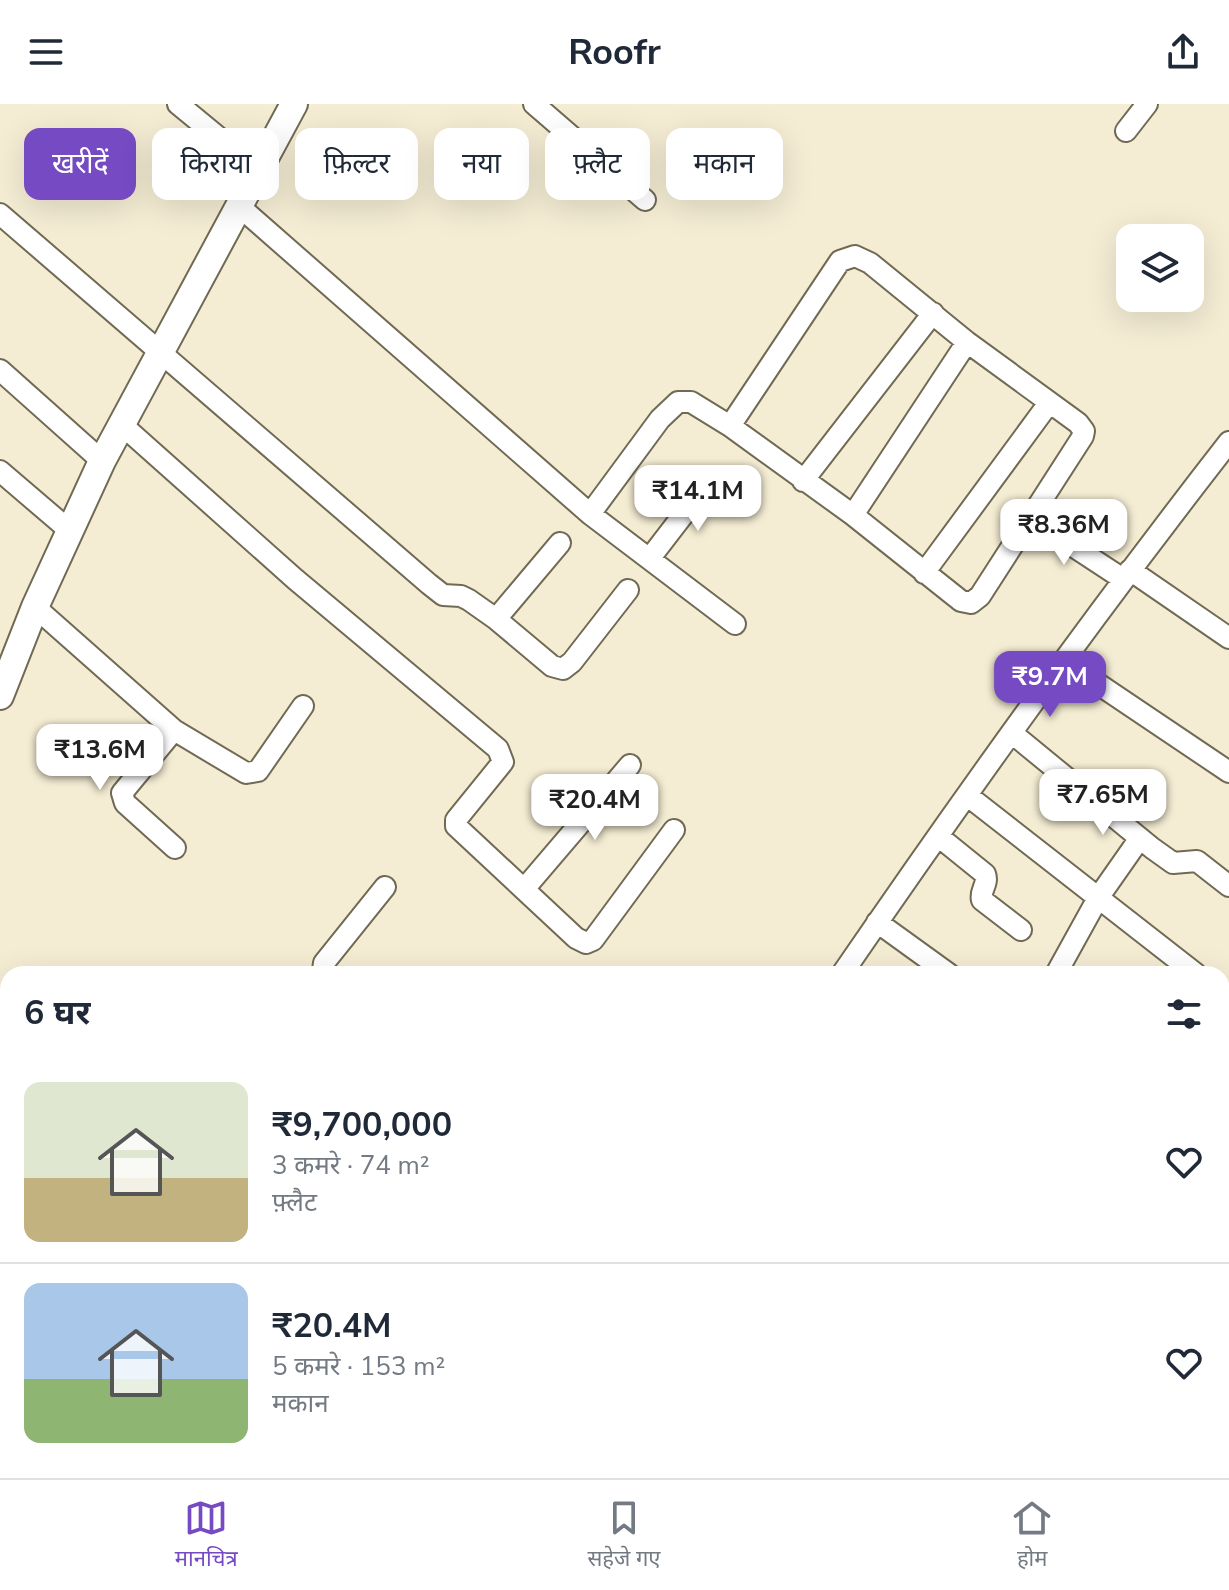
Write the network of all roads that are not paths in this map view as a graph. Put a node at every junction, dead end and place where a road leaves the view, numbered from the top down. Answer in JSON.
{"nodes":[{"id":1,"x":178,"y":104,"type":"edge"},
{"id":2,"x":294,"y":104,"type":"edge"},
{"id":3,"x":534,"y":104,"type":"edge"},
{"id":4,"x":1147,"y":104,"type":"edge"},
{"id":5,"x":207,"y":128,"type":"edge"},
{"id":6,"x":562,"y":128,"type":"edge"},
{"id":7,"x":279,"y":130,"type":"edge"},
{"id":8,"x":1126,"y":131,"type":"dead end"},
{"id":9,"x":243,"y":200,"type":"edge"},
{"id":10,"x":240,"y":207,"type":"junction"},
{"id":11,"x":0,"y":214,"type":"edge"},
{"id":12,"x":933,"y":313,"type":"junction"},
{"id":13,"x":967,"y":342,"type":"junction"},
{"id":14,"x":162,"y":352,"type":"junction"},
{"id":15,"x":0,"y":370,"type":"edge"},
{"id":16,"x":1049,"y":403,"type":"junction"},
{"id":17,"x":121,"y":424,"type":"junction"},
{"id":18,"x":730,"y":426,"type":"junction"},
{"id":19,"x":1229,"y":442,"type":"edge"},
{"id":20,"x":102,"y":461,"type":"junction"},
{"id":21,"x":0,"y":471,"type":"edge"},
{"id":22,"x":710,"y":480,"type":"dead end"},
{"id":23,"x":803,"y":481,"type":"junction"},
{"id":24,"x":590,"y":514,"type":"junction"},
{"id":25,"x":853,"y":515,"type":"junction"},
{"id":26,"x":1030,"y":518,"type":"junction"},
{"id":27,"x":70,"y":531,"type":"junction"},
{"id":28,"x":560,"y":543,"type":"dead end"},
{"id":29,"x":650,"y":558,"type":"junction"},
{"id":30,"x":924,"y":573,"type":"junction"},
{"id":31,"x":1126,"y":575,"type":"junction"},
{"id":32,"x":628,"y":590,"type":"dead end"},
{"id":33,"x":35,"y":607,"type":"junction"},
{"id":34,"x":496,"y":619,"type":"junction"},
{"id":35,"x":735,"y":624,"type":"dead end"},
{"id":36,"x":1229,"y":638,"type":"edge"},
{"id":37,"x":1064,"y":661,"type":"junction"},
{"id":38,"x":0,"y":696,"type":"edge"},
{"id":39,"x":303,"y":706,"type":"dead end"},
{"id":40,"x":174,"y":730,"type":"junction"},
{"id":41,"x":1013,"y":734,"type":"junction"},
{"id":42,"x":630,"y":765,"type":"dead end"},
{"id":43,"x":1229,"y":772,"type":"edge"},
{"id":44,"x":968,"y":796,"type":"junction"},
{"id":45,"x":674,"y":830,"type":"dead end"},
{"id":46,"x":938,"y":836,"type":"junction"},
{"id":47,"x":1140,"y":838,"type":"junction"},
{"id":48,"x":175,"y":848,"type":"dead end"},
{"id":49,"x":1229,"y":886,"type":"edge"},
{"id":50,"x":385,"y":887,"type":"dead end"},
{"id":51,"x":525,"y":888,"type":"junction"},
{"id":52,"x":1098,"y":898,"type":"junction"},
{"id":53,"x":877,"y":922,"type":"junction"},
{"id":54,"x":1021,"y":930,"type":"dead end"},
{"id":55,"x":324,"y":966,"type":"edge"},
{"id":56,"x":847,"y":966,"type":"edge"},
{"id":57,"x":938,"y":966,"type":"edge"},
{"id":58,"x":1060,"y":966,"type":"edge"},
{"id":59,"x":1186,"y":966,"type":"edge"}],
"edges":[{"from":1,"to":5,"type":"street"},
{"from":2,"to":7,"type":"main road"},
{"from":3,"to":6,"type":"street"},
{"from":4,"to":8,"type":"street"},
{"from":9,"to":10,"type":"main road"},
{"from":10,"to":14,"type":"main road"},
{"from":10,"to":24,"type":"street"},
{"from":11,"to":14,"type":"street"},
{"from":12,"to":13,"type":"street"},
{"from":12,"to":18,"type":"street"},
{"from":12,"to":23,"type":"street"},
{"from":13,"to":16,"type":"street"},
{"from":13,"to":25,"type":"street"},
{"from":14,"to":17,"type":"main road"},
{"from":14,"to":34,"type":"street"},
{"from":15,"to":20,"type":"street"},
{"from":16,"to":26,"type":"street"},
{"from":16,"to":30,"type":"street"},
{"from":17,"to":20,"type":"main road"},
{"from":17,"to":51,"type":"street"},
{"from":18,"to":23,"type":"street"},
{"from":18,"to":24,"type":"street"},
{"from":19,"to":31,"type":"street"},
{"from":20,"to":27,"type":"main road"},
{"from":21,"to":27,"type":"street"},
{"from":22,"to":29,"type":"street"},
{"from":23,"to":25,"type":"street"},
{"from":24,"to":29,"type":"street"},
{"from":25,"to":30,"type":"street"},
{"from":26,"to":30,"type":"street"},
{"from":26,"to":31,"type":"street"},
{"from":27,"to":33,"type":"main road"},
{"from":28,"to":34,"type":"street"},
{"from":29,"to":35,"type":"street"},
{"from":31,"to":36,"type":"street"},
{"from":31,"to":37,"type":"street"},
{"from":32,"to":34,"type":"street"},
{"from":33,"to":38,"type":"main road"},
{"from":33,"to":40,"type":"street"},
{"from":37,"to":41,"type":"street"},
{"from":37,"to":43,"type":"street"},
{"from":39,"to":40,"type":"street"},
{"from":40,"to":48,"type":"street"},
{"from":41,"to":44,"type":"street"},
{"from":41,"to":47,"type":"street"},
{"from":42,"to":51,"type":"street"},
{"from":44,"to":46,"type":"street"},
{"from":44,"to":52,"type":"street"},
{"from":45,"to":51,"type":"street"},
{"from":46,"to":53,"type":"street"},
{"from":46,"to":54,"type":"street"},
{"from":47,"to":49,"type":"street"},
{"from":47,"to":52,"type":"street"},
{"from":50,"to":55,"type":"street"},
{"from":52,"to":58,"type":"street"},
{"from":52,"to":59,"type":"street"},
{"from":53,"to":56,"type":"street"},
{"from":53,"to":57,"type":"street"}]}
